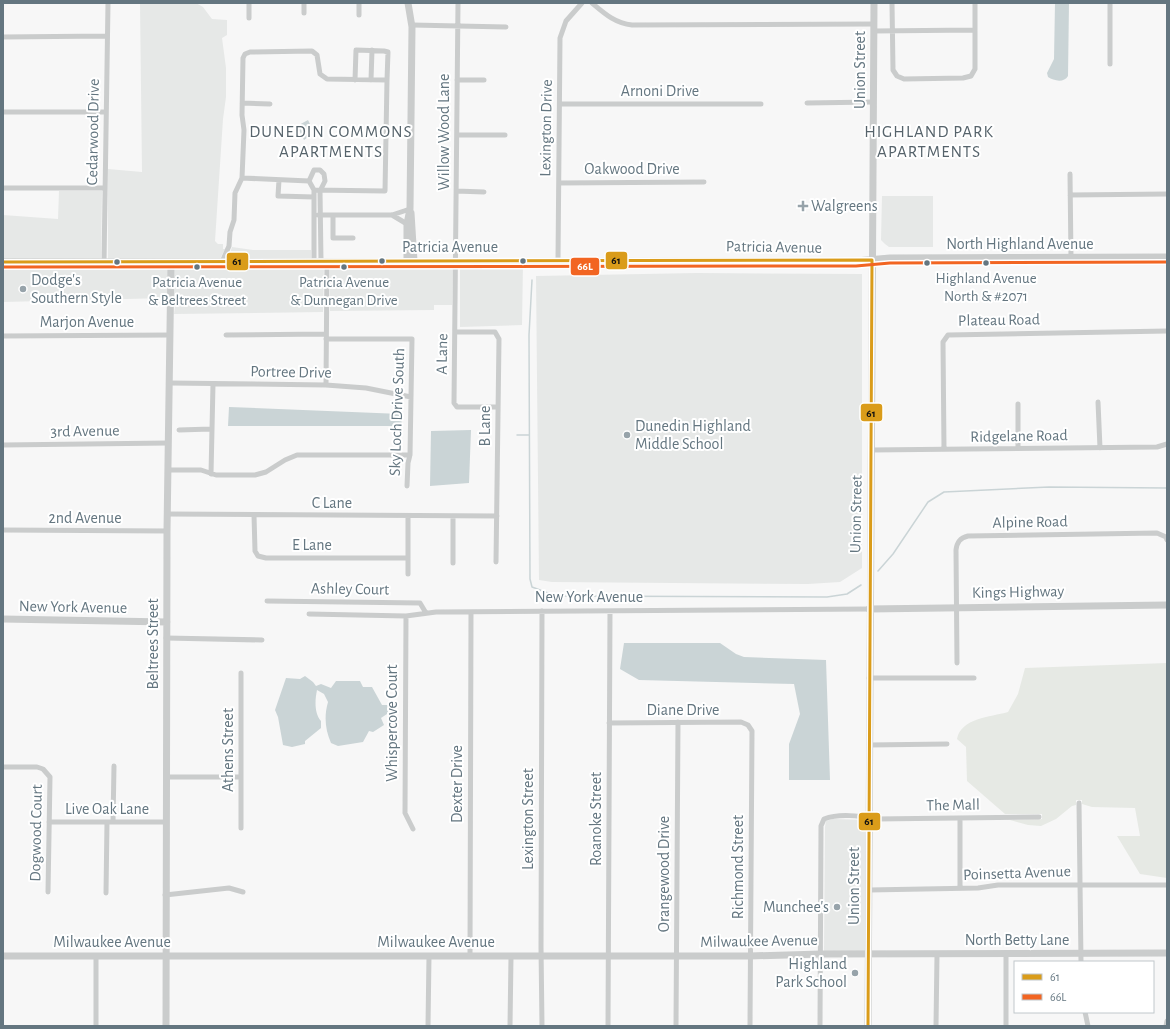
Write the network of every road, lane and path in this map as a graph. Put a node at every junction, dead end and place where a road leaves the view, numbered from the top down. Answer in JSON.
{"nodes":[{"id":1,"x":108,"y":3,"type":"edge"},
{"id":2,"x":249,"y":3,"type":"edge"},
{"id":3,"x":304,"y":3,"type":"edge"},
{"id":4,"x":359,"y":3,"type":"edge"},
{"id":5,"x":408,"y":3,"type":"edge"},
{"id":6,"x":458,"y":3,"type":"edge"},
{"id":7,"x":582,"y":3,"type":"edge"},
{"id":8,"x":592,"y":3,"type":"edge"},
{"id":9,"x":874,"y":3,"type":"edge"},
{"id":10,"x":892,"y":3,"type":"edge"},
{"id":11,"x":975,"y":3,"type":"edge"},
{"id":12,"x":1110,"y":3,"type":"edge"},
{"id":13,"x":304,"y":13,"type":"dead end"},
{"id":14,"x":359,"y":15,"type":"dead end"},
{"id":15,"x":249,"y":18,"type":"dead end"},
{"id":16,"x":412,"y":25,"type":"junction"},
{"id":17,"x":458,"y":25,"type":"junction"},
{"id":18,"x":506,"y":27,"type":"dead end"},
{"id":19,"x":874,"y":28,"type":"junction"},
{"id":20,"x":975,"y":30,"type":"junction"},
{"id":21,"x":892,"y":31,"type":"junction"},
{"id":22,"x":3,"y":36,"type":"edge"},
{"id":23,"x":107,"y":36,"type":"junction"},
{"id":24,"x":372,"y":50,"type":"junction"},
{"id":25,"x":1110,"y":64,"type":"dead end"},
{"id":26,"x":355,"y":80,"type":"junction"},
{"id":27,"x":371,"y":80,"type":"junction"},
{"id":28,"x":387,"y":80,"type":"junction"},
{"id":29,"x":457,"y":80,"type":"junction"},
{"id":30,"x":484,"y":80,"type":"dead end"},
{"id":31,"x":874,"y":102,"type":"junction"},
{"id":32,"x":242,"y":103,"type":"junction"},
{"id":33,"x":807,"y":103,"type":"dead end"},
{"id":34,"x":270,"y":104,"type":"dead end"},
{"id":35,"x":560,"y":104,"type":"junction"},
{"id":36,"x":761,"y":104,"type":"dead end"},
{"id":37,"x":3,"y":112,"type":"edge"},
{"id":38,"x":106,"y":112,"type":"junction"},
{"id":39,"x":456,"y":135,"type":"junction"},
{"id":40,"x":505,"y":135,"type":"dead end"},
{"id":41,"x":1070,"y":174,"type":"dead end"},
{"id":42,"x":242,"y":178,"type":"junction"},
{"id":43,"x":279,"y":180,"type":"junction"},
{"id":44,"x":309,"y":181,"type":"junction"},
{"id":45,"x":704,"y":182,"type":"dead end"},
{"id":46,"x":559,"y":183,"type":"junction"},
{"id":47,"x":3,"y":188,"type":"edge"},
{"id":48,"x":105,"y":188,"type":"junction"},
{"id":49,"x":314,"y":190,"type":"junction"},
{"id":50,"x":320,"y":190,"type":"junction"},
{"id":51,"x":456,"y":191,"type":"junction"},
{"id":52,"x":484,"y":192,"type":"dead end"},
{"id":53,"x":1167,"y":194,"type":"edge"},
{"id":54,"x":1070,"y":196,"type":"junction"},
{"id":55,"x":314,"y":197,"type":"junction"},
{"id":56,"x":410,"y":208,"type":"junction"},
{"id":57,"x":314,"y":215,"type":"junction"},
{"id":58,"x":321,"y":215,"type":"junction"},
{"id":59,"x":333,"y":215,"type":"junction"},
{"id":60,"x":392,"y":215,"type":"junction"},
{"id":61,"x":407,"y":224,"type":"junction"},
{"id":62,"x":353,"y":238,"type":"dead end"},
{"id":63,"x":1167,"y":257,"type":"edge"},
{"id":64,"x":1071,"y":258,"type":"junction"},
{"id":65,"x":558,"y":260,"type":"junction"},
{"id":66,"x":872,"y":260,"type":"junction"},
{"id":67,"x":321,"y":261,"type":"junction"},
{"id":68,"x":407,"y":261,"type":"junction"},
{"id":69,"x":414,"y":261,"type":"junction"},
{"id":70,"x":456,"y":261,"type":"junction"},
{"id":71,"x":3,"y":262,"type":"edge"},
{"id":72,"x":104,"y":262,"type":"junction"},
{"id":73,"x":171,"y":262,"type":"junction"},
{"id":74,"x":222,"y":262,"type":"junction"},
{"id":75,"x":1167,"y":331,"type":"edge"},
{"id":76,"x":455,"y":332,"type":"junction"},
{"id":77,"x":170,"y":335,"type":"junction"},
{"id":78,"x":226,"y":335,"type":"dead end"},
{"id":79,"x":3,"y":336,"type":"edge"},
{"id":80,"x":326,"y":337,"type":"junction"},
{"id":81,"x":170,"y":383,"type":"junction"},
{"id":82,"x":213,"y":384,"type":"junction"},
{"id":83,"x":326,"y":385,"type":"junction"},
{"id":84,"x":411,"y":397,"type":"junction"},
{"id":85,"x":1098,"y":402,"type":"dead end"},
{"id":86,"x":1018,"y":404,"type":"dead end"},
{"id":87,"x":498,"y":407,"type":"junction"},
{"id":88,"x":179,"y":430,"type":"dead end"},
{"id":89,"x":212,"y":430,"type":"junction"},
{"id":90,"x":168,"y":443,"type":"junction"},
{"id":91,"x":1167,"y":444,"type":"edge"},
{"id":92,"x":3,"y":445,"type":"edge"},
{"id":93,"x":1018,"y":448,"type":"junction"},
{"id":94,"x":1100,"y":448,"type":"junction"},
{"id":95,"x":871,"y":450,"type":"junction"},
{"id":96,"x":944,"y":450,"type":"junction"},
{"id":97,"x":410,"y":455,"type":"junction"},
{"id":98,"x":168,"y":470,"type":"junction"},
{"id":99,"x":211,"y":474,"type":"junction"},
{"id":100,"x":407,"y":486,"type":"dead end"},
{"id":101,"x":167,"y":514,"type":"junction"},
{"id":102,"x":254,"y":515,"type":"junction"},
{"id":103,"x":408,"y":516,"type":"junction"},
{"id":104,"x":453,"y":516,"type":"junction"},
{"id":105,"x":497,"y":516,"type":"junction"},
{"id":106,"x":3,"y":530,"type":"edge"},
{"id":107,"x":167,"y":532,"type":"junction"},
{"id":108,"x":1167,"y":540,"type":"edge"},
{"id":109,"x":408,"y":558,"type":"junction"},
{"id":110,"x":496,"y":562,"type":"dead end"},
{"id":111,"x":453,"y":563,"type":"dead end"},
{"id":112,"x":408,"y":574,"type":"dead end"},
{"id":113,"x":267,"y":601,"type":"dead end"},
{"id":114,"x":1167,"y":605,"type":"edge"},
{"id":115,"x":957,"y":607,"type":"junction"},
{"id":116,"x":869,"y":609,"type":"junction"},
{"id":117,"x":542,"y":611,"type":"junction"},
{"id":118,"x":610,"y":611,"type":"junction"},
{"id":119,"x":471,"y":612,"type":"junction"},
{"id":120,"x":426,"y":613,"type":"junction"},
{"id":121,"x":309,"y":614,"type":"dead end"},
{"id":122,"x":406,"y":616,"type":"junction"},
{"id":123,"x":3,"y":619,"type":"edge"},
{"id":124,"x":167,"y":622,"type":"junction"},
{"id":125,"x":166,"y":638,"type":"junction"},
{"id":126,"x":262,"y":640,"type":"dead end"},
{"id":127,"x":957,"y":663,"type":"dead end"},
{"id":128,"x":241,"y":673,"type":"dead end"},
{"id":129,"x":869,"y":678,"type":"junction"},
{"id":130,"x":974,"y":678,"type":"dead end"},
{"id":131,"x":678,"y":722,"type":"junction"},
{"id":132,"x":609,"y":723,"type":"junction"},
{"id":133,"x":752,"y":731,"type":"joint"},
{"id":134,"x":947,"y":744,"type":"dead end"},
{"id":135,"x":869,"y":745,"type":"junction"},
{"id":136,"x":114,"y":766,"type":"dead end"},
{"id":137,"x":3,"y":767,"type":"edge"},
{"id":138,"x":166,"y":777,"type":"junction"},
{"id":139,"x":241,"y":777,"type":"junction"},
{"id":140,"x":1079,"y":803,"type":"dead end"},
{"id":141,"x":1039,"y":816,"type":"dead end"},
{"id":142,"x":868,"y":818,"type":"junction"},
{"id":143,"x":960,"y":818,"type":"junction"},
{"id":144,"x":49,"y":822,"type":"junction"},
{"id":145,"x":107,"y":822,"type":"junction"},
{"id":146,"x":113,"y":822,"type":"junction"},
{"id":147,"x":166,"y":822,"type":"junction"},
{"id":148,"x":241,"y":828,"type":"dead end"},
{"id":149,"x":413,"y":830,"type":"dead end"},
{"id":150,"x":1080,"y":884,"type":"junction"},
{"id":151,"x":1167,"y":885,"type":"edge"},
{"id":152,"x":960,"y":888,"type":"junction"},
{"id":153,"x":869,"y":890,"type":"junction"},
{"id":154,"x":48,"y":892,"type":"dead end"},
{"id":155,"x":243,"y":892,"type":"dead end"},
{"id":156,"x":106,"y":893,"type":"dead end"},
{"id":157,"x":165,"y":895,"type":"junction"},
{"id":158,"x":1167,"y":953,"type":"edge"},
{"id":159,"x":821,"y":954,"type":"junction"},
{"id":160,"x":1006,"y":954,"type":"junction"},
{"id":161,"x":1082,"y":954,"type":"junction"},
{"id":162,"x":868,"y":955,"type":"junction"},
{"id":163,"x":937,"y":955,"type":"junction"},
{"id":164,"x":3,"y":956,"type":"edge"},
{"id":165,"x":96,"y":956,"type":"junction"},
{"id":166,"x":165,"y":956,"type":"junction"},
{"id":167,"x":429,"y":956,"type":"junction"},
{"id":168,"x":470,"y":956,"type":"junction"},
{"id":169,"x":542,"y":956,"type":"junction"},
{"id":170,"x":608,"y":956,"type":"junction"},
{"id":171,"x":750,"y":956,"type":"junction"},
{"id":172,"x":511,"y":957,"type":"junction"},
{"id":173,"x":677,"y":957,"type":"junction"},
{"id":174,"x":1081,"y":961,"type":"edge"},
{"id":175,"x":1085,"y":1013,"type":"edge"},
{"id":176,"x":1167,"y":1021,"type":"edge"},
{"id":177,"x":96,"y":1026,"type":"edge"},
{"id":178,"x":166,"y":1026,"type":"edge"},
{"id":179,"x":428,"y":1026,"type":"edge"},
{"id":180,"x":510,"y":1026,"type":"edge"},
{"id":181,"x":542,"y":1026,"type":"edge"},
{"id":182,"x":608,"y":1026,"type":"edge"},
{"id":183,"x":676,"y":1026,"type":"edge"},
{"id":184,"x":750,"y":1026,"type":"edge"},
{"id":185,"x":820,"y":1026,"type":"edge"},
{"id":186,"x":868,"y":1026,"type":"edge"},
{"id":187,"x":936,"y":1026,"type":"edge"},
{"id":188,"x":1006,"y":1026,"type":"edge"},
{"id":189,"x":1088,"y":1026,"type":"edge"},
{"id":190,"x":1166,"y":1026,"type":"edge"}],
"edges":[{"from":1,"to":23,"type":"street","name":"Cedarwood Drive"},
{"from":2,"to":15,"type":"street"},
{"from":3,"to":13,"type":"street"},
{"from":4,"to":14,"type":"street"},
{"from":5,"to":16,"type":"street"},
{"from":6,"to":17,"type":"street","name":"Willow Wood Lane"},
{"from":7,"to":35,"type":"street","name":"Lexington Drive"},
{"from":8,"to":19,"type":"street"},
{"from":9,"to":19,"type":"street","name":"Union Street"},
{"from":10,"to":21,"type":"street"},
{"from":11,"to":20,"type":"street"},
{"from":12,"to":25,"type":"street"},
{"from":16,"to":17,"type":"street"},
{"from":16,"to":56,"type":"street"},
{"from":17,"to":18,"type":"street"},
{"from":17,"to":29,"type":"street","name":"Willow Wood Lane"},
{"from":19,"to":21,"type":"street"},
{"from":19,"to":31,"type":"street","name":"Union Street"},
{"from":20,"to":21,"type":"street"},
{"from":20,"to":21,"type":"street"},
{"from":22,"to":23,"type":"street"},
{"from":23,"to":38,"type":"street","name":"Cedarwood Drive"},
{"from":24,"to":26,"type":"street"},
{"from":24,"to":27,"type":"street"},
{"from":24,"to":28,"type":"street"},
{"from":26,"to":27,"type":"street"},
{"from":26,"to":32,"type":"street"},
{"from":27,"to":28,"type":"street"},
{"from":28,"to":50,"type":"street"},
{"from":29,"to":30,"type":"street"},
{"from":29,"to":39,"type":"street","name":"Willow Wood Lane"},
{"from":31,"to":33,"type":"street"},
{"from":31,"to":66,"type":"street","name":"Union Street"},
{"from":32,"to":34,"type":"street"},
{"from":32,"to":42,"type":"street"},
{"from":35,"to":36,"type":"street","name":"Arnoni Drive"},
{"from":35,"to":46,"type":"street","name":"Lexington Drive"},
{"from":37,"to":38,"type":"street"},
{"from":38,"to":48,"type":"street","name":"Cedarwood Drive"},
{"from":39,"to":40,"type":"street"},
{"from":39,"to":51,"type":"street","name":"Willow Wood Lane"},
{"from":41,"to":54,"type":"street"},
{"from":42,"to":43,"type":"street"},
{"from":42,"to":74,"type":"street"},
{"from":43,"to":44,"type":"street"},
{"from":43,"to":55,"type":"street"},
{"from":44,"to":49,"type":"street"},
{"from":44,"to":50,"type":"street"},
{"from":45,"to":46,"type":"street","name":"Oakwood Drive"},
{"from":46,"to":65,"type":"street","name":"Lexington Drive"},
{"from":47,"to":48,"type":"street"},
{"from":48,"to":72,"type":"street","name":"Cedarwood Drive"},
{"from":49,"to":50,"type":"street"},
{"from":49,"to":55,"type":"street"},
{"from":50,"to":58,"type":"street"},
{"from":51,"to":52,"type":"street"},
{"from":51,"to":70,"type":"street","name":"Willow Wood Lane"},
{"from":53,"to":54,"type":"street"},
{"from":54,"to":64,"type":"street"},
{"from":55,"to":57,"type":"street"},
{"from":56,"to":60,"type":"street"},
{"from":56,"to":61,"type":"street"},
{"from":56,"to":69,"type":"street"},
{"from":57,"to":58,"type":"street"},
{"from":57,"to":67,"type":"street"},
{"from":58,"to":59,"type":"street"},
{"from":58,"to":67,"type":"street"},
{"from":59,"to":60,"type":"street"},
{"from":59,"to":62,"type":"street"},
{"from":60,"to":61,"type":"street"},
{"from":61,"to":68,"type":"street"},
{"from":63,"to":64,"type":"street","name":"North Highland Avenue"},
{"from":64,"to":66,"type":"street","name":"North Highland Avenue"},
{"from":65,"to":66,"type":"street","name":"Patricia Avenue"},
{"from":65,"to":70,"type":"street","name":"Patricia Avenue"},
{"from":66,"to":95,"type":"street","name":"Union Street"},
{"from":67,"to":68,"type":"street","name":"Patricia Avenue"},
{"from":67,"to":74,"type":"street","name":"Patricia Avenue"},
{"from":67,"to":80,"type":"street"},
{"from":68,"to":69,"type":"street","name":"Patricia Avenue"},
{"from":69,"to":70,"type":"street","name":"Patricia Avenue"},
{"from":70,"to":76,"type":"street","name":"A Lane"},
{"from":71,"to":72,"type":"street","name":"Patricia Avenue"},
{"from":72,"to":73,"type":"street","name":"Patricia Avenue"},
{"from":73,"to":74,"type":"street","name":"Patricia Avenue"},
{"from":73,"to":77,"type":"street","name":"Beltrees Street"},
{"from":75,"to":96,"type":"street","name":"Plateau Road"},
{"from":76,"to":87,"type":"street","name":"B Lane"},
{"from":76,"to":87,"type":"street","name":"A Lane"},
{"from":77,"to":79,"type":"street","name":"Marjon Avenue"},
{"from":77,"to":81,"type":"street","name":"Beltrees Street"},
{"from":78,"to":80,"type":"street"},
{"from":80,"to":83,"type":"street"},
{"from":80,"to":84,"type":"street","name":"Sky Loch Drive South"},
{"from":81,"to":82,"type":"street","name":"Portree Drive"},
{"from":81,"to":90,"type":"street","name":"Beltrees Street"},
{"from":82,"to":83,"type":"street","name":"Portree Drive"},
{"from":82,"to":89,"type":"street"},
{"from":83,"to":84,"type":"street","name":"Portree Drive"},
{"from":84,"to":97,"type":"street","name":"Sky Loch Drive South"},
{"from":85,"to":94,"type":"street"},
{"from":86,"to":93,"type":"street"},
{"from":87,"to":105,"type":"street","name":"B Lane"},
{"from":88,"to":89,"type":"street"},
{"from":89,"to":99,"type":"street"},
{"from":90,"to":92,"type":"street","name":"3rd Avenue"},
{"from":90,"to":98,"type":"street","name":"Beltrees Street"},
{"from":91,"to":94,"type":"street","name":"Ridgelane Road"},
{"from":93,"to":94,"type":"street","name":"Ridgelane Road"},
{"from":93,"to":96,"type":"street","name":"Ridgelane Road"},
{"from":95,"to":96,"type":"street","name":"Ridgelane Road"},
{"from":95,"to":116,"type":"street","name":"Union Street"},
{"from":97,"to":99,"type":"street"},
{"from":97,"to":100,"type":"street","name":"Sky Loch Drive South"},
{"from":98,"to":99,"type":"street"},
{"from":98,"to":101,"type":"street","name":"Beltrees Street"},
{"from":101,"to":102,"type":"street","name":"C Lane"},
{"from":101,"to":107,"type":"street","name":"Beltrees Street"},
{"from":102,"to":103,"type":"street","name":"C Lane"},
{"from":102,"to":109,"type":"street","name":"E Lane"},
{"from":103,"to":104,"type":"street","name":"C Lane"},
{"from":103,"to":109,"type":"street"},
{"from":104,"to":105,"type":"street","name":"C Lane"},
{"from":104,"to":111,"type":"street"},
{"from":105,"to":110,"type":"street","name":"B Lane"},
{"from":106,"to":107,"type":"street","name":"2nd Avenue"},
{"from":107,"to":124,"type":"street","name":"Beltrees Street"},
{"from":108,"to":115,"type":"street","name":"Alpine Road"},
{"from":109,"to":112,"type":"street"},
{"from":113,"to":120,"type":"street","name":"Ashley Court"},
{"from":114,"to":115,"type":"street","name":"Kings Highway"},
{"from":115,"to":116,"type":"street","name":"Kings Highway"},
{"from":115,"to":127,"type":"street","name":"Alpine Road"},
{"from":116,"to":118,"type":"street","name":"New York Avenue"},
{"from":116,"to":129,"type":"street","name":"Union Street"},
{"from":117,"to":118,"type":"street","name":"New York Avenue"},
{"from":117,"to":119,"type":"street","name":"New York Avenue"},
{"from":117,"to":169,"type":"street","name":"Lexington Street"},
{"from":118,"to":132,"type":"street","name":"Roanoke Street"},
{"from":119,"to":120,"type":"street","name":"New York Avenue"},
{"from":119,"to":168,"type":"street","name":"Dexter Drive"},
{"from":120,"to":122,"type":"street","name":"New York Avenue"},
{"from":121,"to":122,"type":"street","name":"New York Avenue"},
{"from":122,"to":149,"type":"street","name":"Whispercove Court"},
{"from":123,"to":124,"type":"street","name":"New York Avenue"},
{"from":124,"to":125,"type":"street","name":"Beltrees Street"},
{"from":125,"to":126,"type":"street"},
{"from":125,"to":138,"type":"street","name":"Beltrees Street"},
{"from":128,"to":139,"type":"street","name":"Athens Street"},
{"from":129,"to":130,"type":"street"},
{"from":129,"to":135,"type":"street","name":"Union Street"},
{"from":131,"to":132,"type":"street","name":"Diane Drive"},
{"from":131,"to":133,"type":"street","name":"Diane Drive"},
{"from":131,"to":173,"type":"street","name":"Orangewood Drive"},
{"from":132,"to":170,"type":"street","name":"Roanoke Street"},
{"from":133,"to":171,"type":"street","name":"Richmond Street"},
{"from":134,"to":135,"type":"street"},
{"from":135,"to":142,"type":"street","name":"Union Street"},
{"from":136,"to":146,"type":"street"},
{"from":137,"to":144,"type":"street","name":"Dogwood Court"},
{"from":138,"to":139,"type":"street"},
{"from":138,"to":147,"type":"street","name":"Beltrees Street"},
{"from":139,"to":148,"type":"street","name":"Athens Street"},
{"from":140,"to":150,"type":"street"},
{"from":141,"to":143,"type":"street","name":"The Mall"},
{"from":142,"to":143,"type":"street","name":"The Mall"},
{"from":142,"to":153,"type":"street","name":"Union Street"},
{"from":142,"to":159,"type":"street","name":"The Mall"},
{"from":143,"to":152,"type":"street"},
{"from":144,"to":145,"type":"street","name":"Live Oak Lane"},
{"from":144,"to":154,"type":"street","name":"Dogwood Court"},
{"from":145,"to":146,"type":"street","name":"Live Oak Lane"},
{"from":145,"to":156,"type":"street"},
{"from":146,"to":147,"type":"street","name":"Live Oak Lane"},
{"from":147,"to":157,"type":"street","name":"Beltrees Street"},
{"from":150,"to":151,"type":"street","name":"Poinsetta Avenue"},
{"from":150,"to":152,"type":"street","name":"Poinsetta Avenue"},
{"from":150,"to":161,"type":"street"},
{"from":152,"to":153,"type":"street","name":"Poinsetta Avenue"},
{"from":153,"to":162,"type":"street","name":"Union Street"},
{"from":155,"to":157,"type":"street"},
{"from":157,"to":166,"type":"street","name":"Beltrees Street"},
{"from":158,"to":161,"type":"street","name":"North Betty Lane"},
{"from":159,"to":162,"type":"street","name":"Milwaukee Avenue"},
{"from":159,"to":171,"type":"street","name":"Milwaukee Avenue"},
{"from":159,"to":185,"type":"street","name":"The Mall"},
{"from":160,"to":161,"type":"street","name":"North Betty Lane"},
{"from":160,"to":163,"type":"street","name":"North Betty Lane"},
{"from":160,"to":188,"type":"street"},
{"from":161,"to":174,"type":"street"},
{"from":162,"to":163,"type":"street","name":"North Betty Lane"},
{"from":162,"to":186,"type":"street","name":"Union Street"},
{"from":163,"to":187,"type":"street"},
{"from":164,"to":165,"type":"street","name":"Milwaukee Avenue"},
{"from":165,"to":166,"type":"street","name":"Milwaukee Avenue"},
{"from":165,"to":177,"type":"street"},
{"from":166,"to":167,"type":"street","name":"Milwaukee Avenue"},
{"from":166,"to":178,"type":"street","name":"Beltrees Street"},
{"from":167,"to":168,"type":"street","name":"Milwaukee Avenue"},
{"from":167,"to":179,"type":"street"},
{"from":168,"to":172,"type":"street","name":"Milwaukee Avenue"},
{"from":169,"to":170,"type":"street","name":"Milwaukee Avenue"},
{"from":169,"to":172,"type":"street","name":"Milwaukee Avenue"},
{"from":169,"to":181,"type":"street","name":"Lexington Street"},
{"from":170,"to":173,"type":"street","name":"Milwaukee Avenue"},
{"from":170,"to":182,"type":"street","name":"Roanoke Street"},
{"from":171,"to":173,"type":"street","name":"Milwaukee Avenue"},
{"from":171,"to":184,"type":"street","name":"Richmond Street"},
{"from":172,"to":180,"type":"street"},
{"from":173,"to":183,"type":"street","name":"Orangewood Drive"},
{"from":175,"to":189,"type":"street"},
{"from":176,"to":190,"type":"street"}]}
